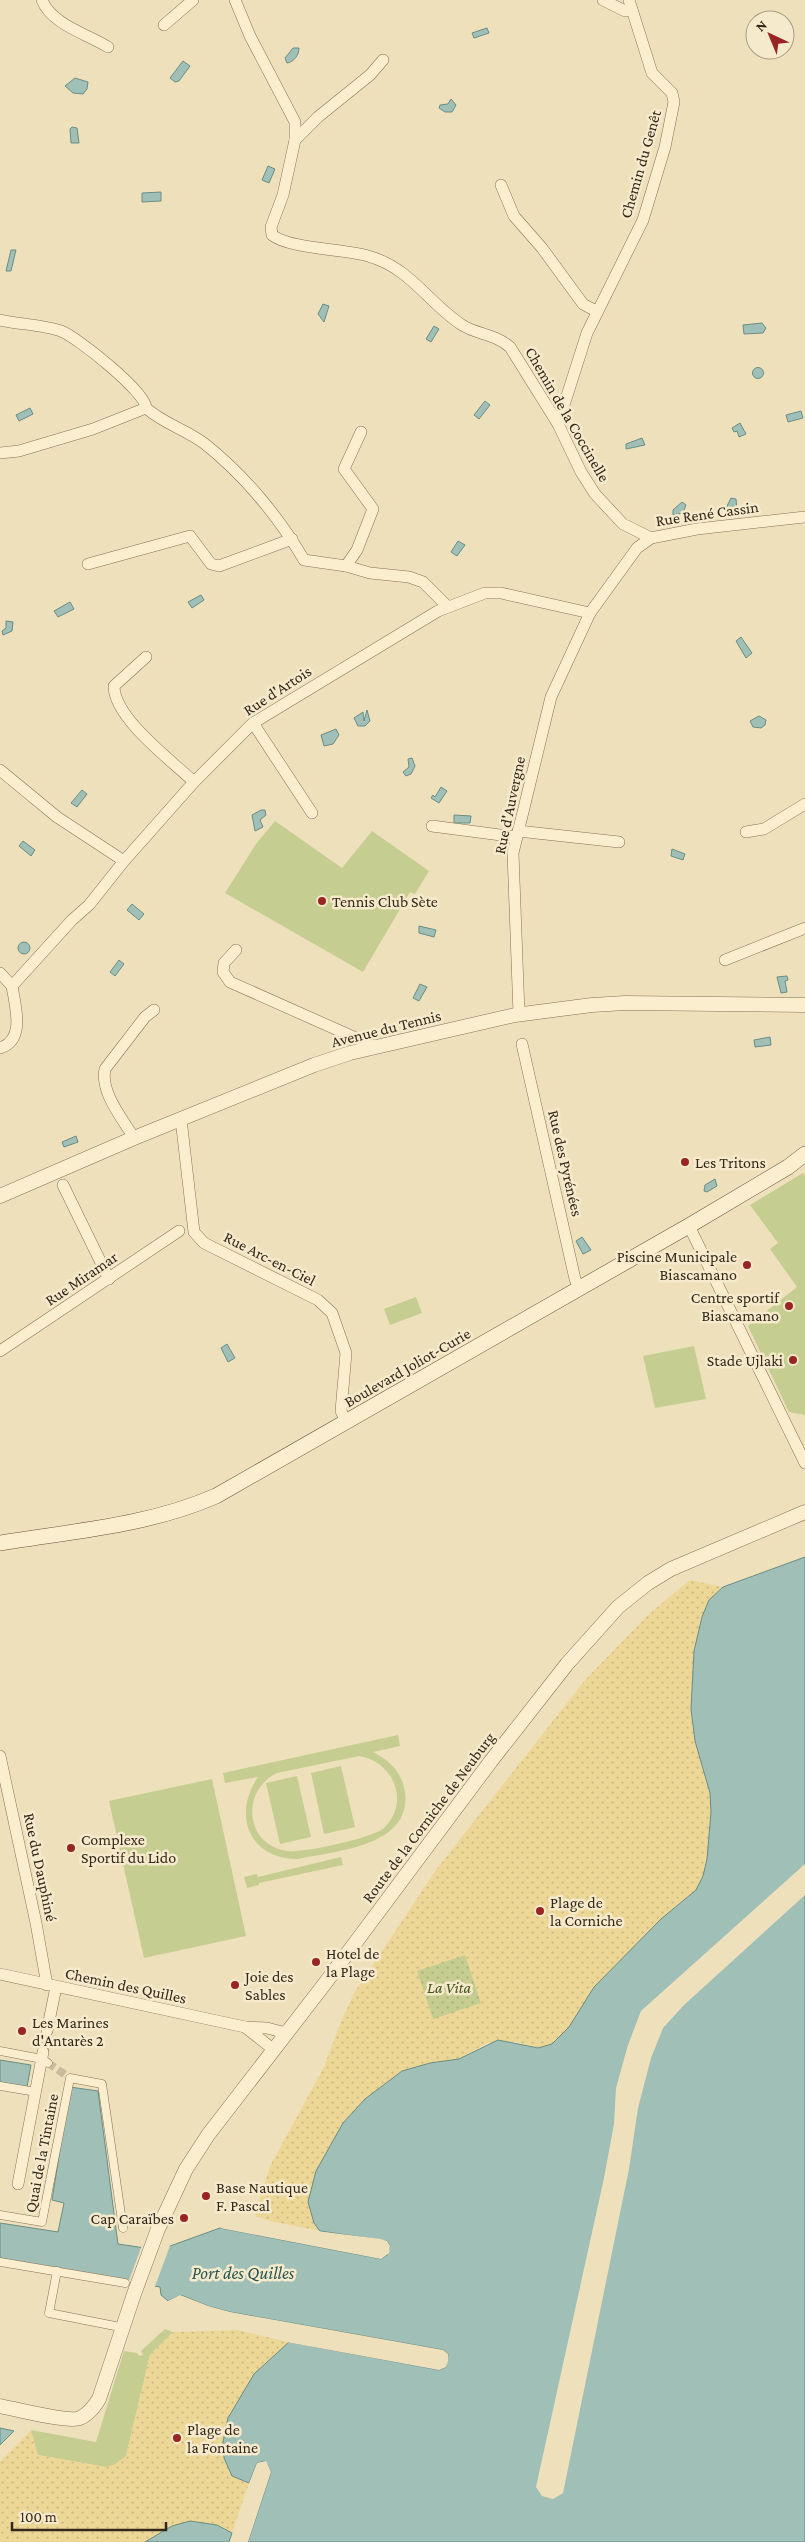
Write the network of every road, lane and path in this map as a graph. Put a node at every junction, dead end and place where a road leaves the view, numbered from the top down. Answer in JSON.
{"nodes":[{"id":1,"x":42,"y":0,"type":"edge"},
{"id":2,"x":193,"y":0,"type":"edge"},
{"id":3,"x":235,"y":0,"type":"edge"},
{"id":4,"x":603,"y":0,"type":"edge"},
{"id":5,"x":631,"y":5,"type":"edge"},
{"id":6,"x":164,"y":25,"type":"dead end"},
{"id":7,"x":108,"y":47,"type":"dead end"},
{"id":8,"x":383,"y":60,"type":"dead end"},
{"id":9,"x":295,"y":140,"type":"junction"},
{"id":10,"x":501,"y":185,"type":"dead end"},
{"id":11,"x":596,"y":311,"type":"junction"},
{"id":12,"x":0,"y":320,"type":"edge"},
{"id":13,"x":146,"y":408,"type":"junction"},
{"id":14,"x":558,"y":424,"type":"junction"},
{"id":15,"x":361,"y":432,"type":"dead end"},
{"id":16,"x":0,"y":453,"type":"edge"},
{"id":17,"x":805,"y":517,"type":"edge"},
{"id":18,"x":651,"y":538,"type":"junction"},
{"id":19,"x":292,"y":540,"type":"junction"},
{"id":20,"x":88,"y":564,"type":"dead end"},
{"id":21,"x":346,"y":566,"type":"junction"},
{"id":22,"x":448,"y":607,"type":"junction"},
{"id":23,"x":590,"y":613,"type":"junction"},
{"id":24,"x":146,"y":657,"type":"dead end"},
{"id":25,"x":253,"y":723,"type":"junction"},
{"id":26,"x":0,"y":770,"type":"edge"},
{"id":27,"x":194,"y":782,"type":"junction"},
{"id":28,"x":805,"y":804,"type":"edge"},
{"id":29,"x":312,"y":813,"type":"dead end"},
{"id":30,"x":432,"y":826,"type":"dead end"},
{"id":31,"x":746,"y":832,"type":"dead end"},
{"id":32,"x":517,"y":834,"type":"junction"},
{"id":33,"x":619,"y":842,"type":"dead end"},
{"id":34,"x":124,"y":861,"type":"junction"},
{"id":35,"x":805,"y":928,"type":"edge"},
{"id":36,"x":236,"y":950,"type":"dead end"},
{"id":37,"x":725,"y":960,"type":"dead end"},
{"id":38,"x":0,"y":973,"type":"edge"},
{"id":39,"x":12,"y":986,"type":"junction"},
{"id":40,"x":805,"y":1005,"type":"edge"},
{"id":41,"x":154,"y":1010,"type":"dead end"},
{"id":42,"x":519,"y":1014,"type":"junction"},
{"id":43,"x":522,"y":1044,"type":"dead end"},
{"id":44,"x":376,"y":1046,"type":"junction"},
{"id":45,"x":0,"y":1048,"type":"edge"},
{"id":46,"x":180,"y":1119,"type":"junction"},
{"id":47,"x":134,"y":1138,"type":"junction"},
{"id":48,"x":805,"y":1154,"type":"edge"},
{"id":49,"x":63,"y":1185,"type":"dead end"},
{"id":50,"x":0,"y":1196,"type":"edge"},
{"id":51,"x":689,"y":1226,"type":"junction"},
{"id":52,"x":179,"y":1231,"type":"dead end"},
{"id":53,"x":108,"y":1279,"type":"junction"},
{"id":54,"x":579,"y":1288,"type":"junction"},
{"id":55,"x":0,"y":1351,"type":"edge"},
{"id":56,"x":346,"y":1422,"type":"junction"},
{"id":57,"x":805,"y":1463,"type":"edge"},
{"id":58,"x":805,"y":1512,"type":"edge"},
{"id":59,"x":0,"y":1543,"type":"edge"},
{"id":60,"x":0,"y":1756,"type":"edge"},
{"id":61,"x":0,"y":1974,"type":"edge"},
{"id":62,"x":51,"y":1986,"type":"junction"},
{"id":63,"x":245,"y":2027,"type":"junction"},
{"id":64,"x":47,"y":2031,"type":"tunnel mouth"},
{"id":65,"x":286,"y":2033,"type":"junction"},
{"id":66,"x":274,"y":2050,"type":"junction"},
{"id":67,"x":0,"y":2051,"type":"edge"},
{"id":68,"x":44,"y":2058,"type":"joint"},
{"id":69,"x":0,"y":2086,"type":"edge"},
{"id":70,"x":36,"y":2092,"type":"junction"},
{"id":71,"x":18,"y":2184,"type":"dead end"},
{"id":72,"x":0,"y":2215,"type":"edge"},
{"id":73,"x":123,"y":2228,"type":"dead end"},
{"id":74,"x":0,"y":2262,"type":"edge"},
{"id":75,"x":57,"y":2271,"type":"junction"},
{"id":76,"x":129,"y":2288,"type":"junction"},
{"id":77,"x":115,"y":2326,"type":"dead end"},
{"id":78,"x":0,"y":2406,"type":"edge"}],
"edges":[{"from":1,"to":7,"type":"street"},
{"from":2,"to":6,"type":"street"},
{"from":3,"to":9,"type":"street"},
{"from":4,"to":5,"type":"street"},
{"from":5,"to":11,"type":"street","name":"Chemin du Genêt"},
{"from":8,"to":9,"type":"street"},
{"from":9,"to":14,"type":"street","name":"Chemin de la Coccinelle"},
{"from":10,"to":11,"type":"street"},
{"from":11,"to":14,"type":"street","name":"Chemin du Genêt"},
{"from":12,"to":13,"type":"street"},
{"from":13,"to":16,"type":"street"},
{"from":13,"to":19,"type":"street"},
{"from":14,"to":18,"type":"street","name":"Chemin de la Coccinelle"},
{"from":15,"to":21,"type":"street"},
{"from":17,"to":18,"type":"street","name":"Rue René Cassin"},
{"from":18,"to":23,"type":"street","name":"Rue René Cassin"},
{"from":19,"to":20,"type":"street"},
{"from":19,"to":21,"type":"street"},
{"from":21,"to":22,"type":"street"},
{"from":22,"to":23,"type":"street","name":"Rue d'Artois"},
{"from":22,"to":25,"type":"street","name":"Rue d'Artois"},
{"from":23,"to":32,"type":"street","name":"Rue d'Auvergne"},
{"from":24,"to":27,"type":"street"},
{"from":25,"to":27,"type":"street","name":"Rue d'Artois"},
{"from":25,"to":29,"type":"street"},
{"from":26,"to":34,"type":"street"},
{"from":27,"to":34,"type":"street","name":"Rue d'Artois"},
{"from":28,"to":31,"type":"street"},
{"from":30,"to":32,"type":"street"},
{"from":32,"to":33,"type":"street"},
{"from":32,"to":42,"type":"street","name":"Rue d'Auvergne"},
{"from":34,"to":39,"type":"street","name":"Rue d'Artois"},
{"from":35,"to":37,"type":"street"},
{"from":36,"to":44,"type":"street"},
{"from":38,"to":39,"type":"street"},
{"from":39,"to":45,"type":"street"},
{"from":40,"to":42,"type":"street","name":"Avenue du Tennis"},
{"from":41,"to":47,"type":"street"},
{"from":42,"to":44,"type":"street","name":"Avenue du Tennis"},
{"from":43,"to":54,"type":"street","name":"Rue des Pyrénées"},
{"from":44,"to":46,"type":"street","name":"Avenue du Tennis"},
{"from":46,"to":47,"type":"street","name":"Avenue du Tennis"},
{"from":46,"to":56,"type":"street","name":"Rue Arc-en-Ciel"},
{"from":47,"to":50,"type":"street","name":"Avenue du Tennis"},
{"from":48,"to":51,"type":"main road","name":"Boulevard Joliot-Curie"},
{"from":49,"to":53,"type":"street"},
{"from":51,"to":54,"type":"main road","name":"Boulevard Joliot-Curie"},
{"from":51,"to":57,"type":"street"},
{"from":52,"to":53,"type":"street","name":"Rue Miramar"},
{"from":53,"to":55,"type":"street","name":"Rue Miramar"},
{"from":54,"to":56,"type":"main road","name":"Boulevard Joliot-Curie"},
{"from":56,"to":59,"type":"main road","name":"Boulevard Joliot-Curie"},
{"from":58,"to":65,"type":"street","name":"Route de la Corniche de Neuburg"},
{"from":60,"to":62,"type":"street","name":"Rue du Dauphiné"},
{"from":61,"to":62,"type":"street","name":"Chemin des Quilles"},
{"from":62,"to":63,"type":"street","name":"Chemin des Quilles"},
{"from":62,"to":64,"type":"street"},
{"from":63,"to":65,"type":"street","name":"Chemin des Quilles"},
{"from":63,"to":66,"type":"street","name":"Chemin des Quilles"},
{"from":65,"to":66,"type":"street","name":"Route de la Corniche de Neuburg"},
{"from":66,"to":76,"type":"street","name":"Route de la Corniche de Neuburg"},
{"from":67,"to":68,"type":"street"},
{"from":68,"to":70,"type":"street"},
{"from":69,"to":70,"type":"street","name":"Quai de la Tintaine"},
{"from":70,"to":71,"type":"street"},
{"from":72,"to":73,"type":"street","name":"Quai de la Tintaine"},
{"from":74,"to":75,"type":"street"},
{"from":75,"to":76,"type":"street"},
{"from":75,"to":77,"type":"street"},
{"from":76,"to":78,"type":"street","name":"Route de la Corniche de Neuburg"}]}
